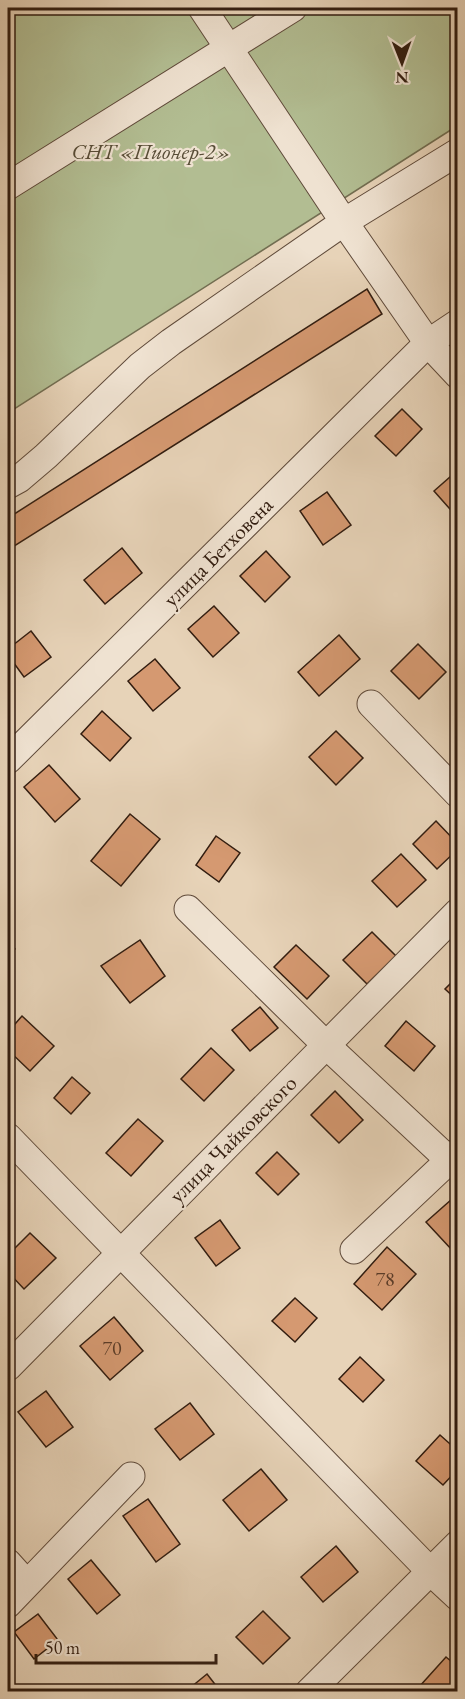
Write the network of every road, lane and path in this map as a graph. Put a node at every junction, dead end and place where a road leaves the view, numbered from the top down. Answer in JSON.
{"nodes":[{"id":1,"x":202,"y":8,"type":"edge"},
{"id":2,"x":293,"y":8,"type":"edge"},
{"id":3,"x":230,"y":48,"type":"junction"},
{"id":4,"x":458,"y":152,"type":"edge"},
{"id":5,"x":8,"y":186,"type":"edge"},
{"id":6,"x":344,"y":222,"type":"junction"},
{"id":7,"x":458,"y":323,"type":"edge"},
{"id":8,"x":428,"y":344,"type":"junction"},
{"id":9,"x":458,"y":375,"type":"edge"},
{"id":10,"x":8,"y":486,"type":"edge"},
{"id":11,"x":371,"y":704,"type":"dead end"},
{"id":12,"x":8,"y":760,"type":"edge"},
{"id":13,"x":458,"y":794,"type":"edge"},
{"id":14,"x":188,"y":909,"type":"dead end"},
{"id":15,"x":458,"y":912,"type":"edge"},
{"id":16,"x":326,"y":1045,"type":"junction"},
{"id":17,"x":8,"y":1137,"type":"edge"},
{"id":18,"x":453,"y":1156,"type":"edge"},
{"id":19,"x":354,"y":1251,"type":"dead end"},
{"id":20,"x":120,"y":1253,"type":"junction"},
{"id":21,"x":8,"y":1367,"type":"edge"},
{"id":22,"x":131,"y":1476,"type":"dead end"},
{"id":23,"x":458,"y":1544,"type":"edge"},
{"id":24,"x":8,"y":1563,"type":"edge"},
{"id":25,"x":430,"y":1571,"type":"junction"},
{"id":26,"x":26,"y":1583,"type":"junction"},
{"id":27,"x":458,"y":1597,"type":"edge"},
{"id":28,"x":8,"y":1604,"type":"edge"},
{"id":29,"x":309,"y":1692,"type":"edge"}],
"edges":[{"from":1,"to":3,"type":"street"},
{"from":2,"to":3,"type":"street"},
{"from":3,"to":5,"type":"street"},
{"from":3,"to":6,"type":"street"},
{"from":4,"to":6,"type":"street"},
{"from":6,"to":8,"type":"street"},
{"from":6,"to":10,"type":"street"},
{"from":7,"to":8,"type":"street","name":"улица Бетховена"},
{"from":8,"to":9,"type":"street"},
{"from":8,"to":12,"type":"street","name":"улица Бетховена"},
{"from":11,"to":13,"type":"street"},
{"from":14,"to":16,"type":"street"},
{"from":15,"to":16,"type":"street","name":"улица Чайковского"},
{"from":16,"to":18,"type":"street"},
{"from":16,"to":20,"type":"street","name":"улица Чайковского"},
{"from":17,"to":20,"type":"street"},
{"from":18,"to":19,"type":"street"},
{"from":20,"to":21,"type":"street","name":"улица Чайковского"},
{"from":20,"to":25,"type":"street"},
{"from":22,"to":26,"type":"street"},
{"from":23,"to":25,"type":"street"},
{"from":24,"to":26,"type":"street"},
{"from":25,"to":27,"type":"street"},
{"from":25,"to":29,"type":"street"},
{"from":26,"to":28,"type":"street"}]}
